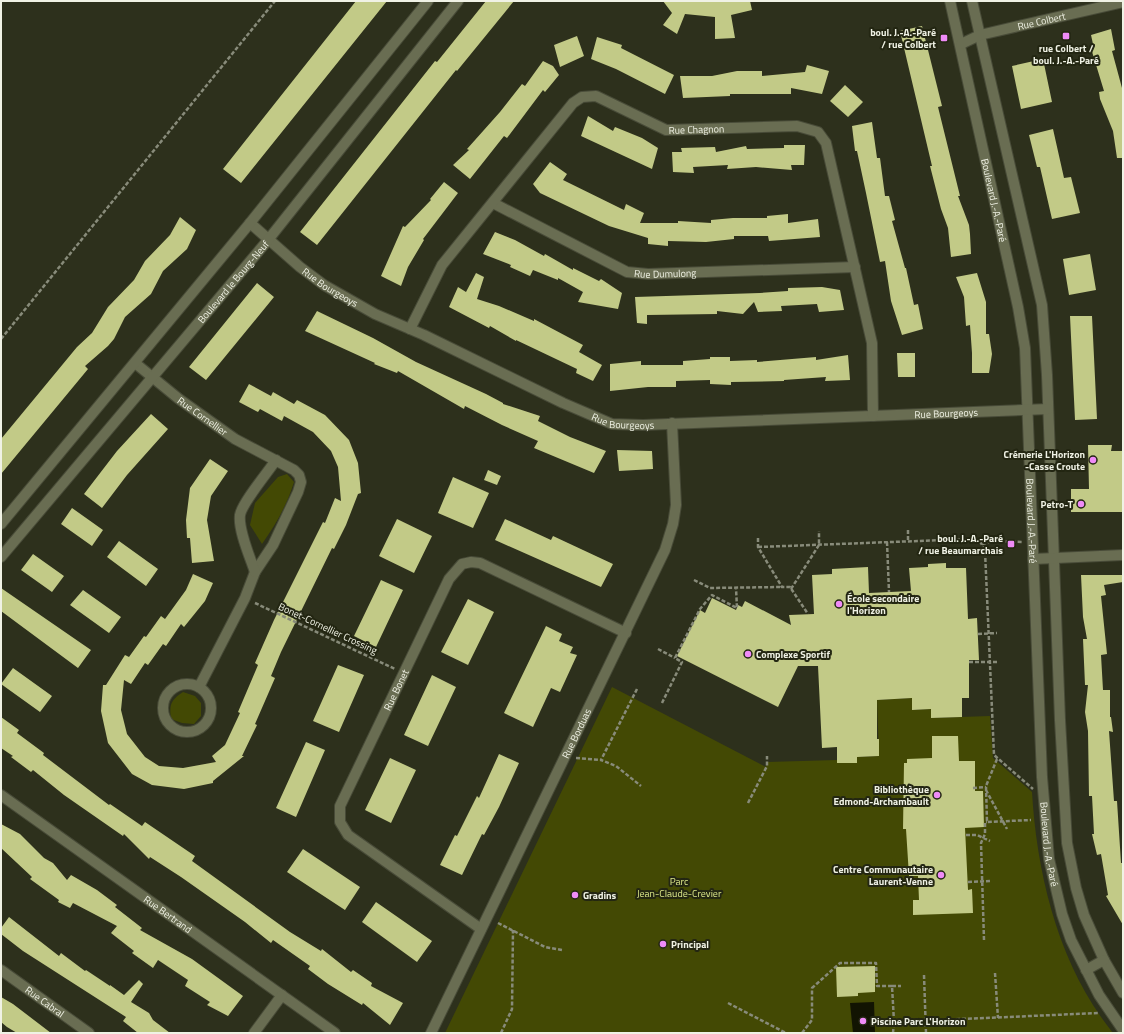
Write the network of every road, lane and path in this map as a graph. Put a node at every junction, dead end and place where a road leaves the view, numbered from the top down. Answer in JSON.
{"nodes":[{"id":1,"x":275,"y":1,"type":"edge"},
{"id":2,"x":428,"y":1,"type":"edge"},
{"id":3,"x":458,"y":1,"type":"edge"},
{"id":4,"x":950,"y":1,"type":"edge"},
{"id":5,"x":972,"y":1,"type":"edge"},
{"id":6,"x":1123,"y":2,"type":"edge"},
{"id":7,"x":980,"y":35,"type":"junction"},
{"id":8,"x":961,"y":44,"type":"junction"},
{"id":9,"x":493,"y":203,"type":"junction"},
{"id":10,"x":250,"y":223,"type":"junction"},
{"id":11,"x":268,"y":240,"type":"junction"},
{"id":12,"x":855,"y":267,"type":"junction"},
{"id":13,"x":410,"y":330,"type":"junction"},
{"id":14,"x":1,"y":339,"type":"edge"},
{"id":15,"x":135,"y":363,"type":"junction"},
{"id":16,"x":153,"y":378,"type":"junction"},
{"id":17,"x":1027,"y":409,"type":"junction"},
{"id":18,"x":1048,"y":409,"type":"junction"},
{"id":19,"x":873,"y":416,"type":"junction"},
{"id":20,"x":672,"y":423,"type":"junction"},
{"id":21,"x":276,"y":460,"type":"junction"},
{"id":22,"x":1,"y":524,"type":"edge"},
{"id":23,"x":908,"y":530,"type":"dead end"},
{"id":24,"x":819,"y":531,"type":"dead end"},
{"id":25,"x":758,"y":538,"type":"dead end"},
{"id":26,"x":908,"y":541,"type":"junction"},
{"id":27,"x":887,"y":542,"type":"junction"},
{"id":28,"x":1024,"y":542,"type":"dead end"},
{"id":29,"x":982,"y":544,"type":"junction"},
{"id":30,"x":820,"y":545,"type":"junction"},
{"id":31,"x":758,"y":547,"type":"junction"},
{"id":32,"x":1123,"y":555,"type":"edge"},
{"id":33,"x":1,"y":557,"type":"edge"},
{"id":34,"x":1054,"y":558,"type":"junction"},
{"id":35,"x":1033,"y":559,"type":"junction"},
{"id":36,"x":255,"y":572,"type":"junction"},
{"id":37,"x":694,"y":580,"type":"dead end"},
{"id":38,"x":782,"y":587,"type":"junction"},
{"id":39,"x":712,"y":588,"type":"junction"},
{"id":40,"x":736,"y":588,"type":"junction"},
{"id":41,"x":791,"y":589,"type":"junction"},
{"id":42,"x":889,"y":592,"type":"dead end"},
{"id":43,"x":712,"y":595,"type":"junction"},
{"id":44,"x":245,"y":598,"type":"junction"},
{"id":45,"x":808,"y":614,"type":"dead end"},
{"id":46,"x":626,"y":633,"type":"junction"},
{"id":47,"x":997,"y":633,"type":"dead end"},
{"id":48,"x":978,"y":634,"type":"dead end"},
{"id":49,"x":988,"y":634,"type":"junction"},
{"id":50,"x":658,"y":649,"type":"dead end"},
{"id":51,"x":675,"y":658,"type":"junction"},
{"id":52,"x":969,"y":662,"type":"dead end"},
{"id":53,"x":990,"y":662,"type":"junction"},
{"id":54,"x":999,"y":662,"type":"dead end"},
{"id":55,"x":404,"y":673,"type":"junction"},
{"id":56,"x":199,"y":687,"type":"junction"},
{"id":57,"x":637,"y":690,"type":"dead end"},
{"id":58,"x":662,"y":703,"type":"dead end"},
{"id":59,"x":567,"y":754,"type":"junction"},
{"id":60,"x":767,"y":756,"type":"dead end"},
{"id":61,"x":997,"y":759,"type":"junction"},
{"id":62,"x":601,"y":760,"type":"junction"},
{"id":63,"x":641,"y":786,"type":"dead end"},
{"id":64,"x":973,"y":788,"type":"dead end"},
{"id":65,"x":986,"y":788,"type":"junction"},
{"id":66,"x":1033,"y":790,"type":"dead end"},
{"id":67,"x":1,"y":795,"type":"edge"},
{"id":68,"x":748,"y":803,"type":"dead end"},
{"id":69,"x":1031,"y":820,"type":"dead end"},
{"id":70,"x":1003,"y":821,"type":"junction"},
{"id":71,"x":987,"y":822,"type":"junction"},
{"id":72,"x":1007,"y":829,"type":"dead end"},
{"id":73,"x":966,"y":835,"type":"dead end"},
{"id":74,"x":983,"y":838,"type":"junction"},
{"id":75,"x":990,"y":841,"type":"dead end"},
{"id":76,"x":982,"y":881,"type":"junction"},
{"id":77,"x":992,"y":881,"type":"dead end"},
{"id":78,"x":968,"y":882,"type":"dead end"},
{"id":79,"x":498,"y":923,"type":"dead end"},
{"id":80,"x":481,"y":929,"type":"junction"},
{"id":81,"x":513,"y":930,"type":"junction"},
{"id":82,"x":984,"y":940,"type":"dead end"},
{"id":83,"x":562,"y":950,"type":"dead end"},
{"id":84,"x":1104,"y":960,"type":"junction"},
{"id":85,"x":1,"y":970,"type":"edge"},
{"id":86,"x":1086,"y":970,"type":"junction"},
{"id":87,"x":996,"y":972,"type":"dead end"},
{"id":88,"x":924,"y":975,"type":"dead end"},
{"id":89,"x":892,"y":986,"type":"junction"},
{"id":90,"x":900,"y":986,"type":"dead end"},
{"id":91,"x":1123,"y":993,"type":"edge"},
{"id":92,"x":282,"y":995,"type":"junction"},
{"id":93,"x":728,"y":1003,"type":"dead end"},
{"id":94,"x":1099,"y":1013,"type":"dead end"},
{"id":95,"x":998,"y":1018,"type":"junction"},
{"id":96,"x":926,"y":1020,"type":"junction"},
{"id":97,"x":894,"y":1022,"type":"junction"},
{"id":98,"x":1123,"y":1030,"type":"edge"},
{"id":99,"x":89,"y":1033,"type":"edge"},
{"id":100,"x":254,"y":1033,"type":"edge"},
{"id":101,"x":335,"y":1033,"type":"edge"},
{"id":102,"x":431,"y":1033,"type":"edge"},
{"id":103,"x":501,"y":1033,"type":"edge"},
{"id":104,"x":786,"y":1033,"type":"edge"},
{"id":105,"x":802,"y":1033,"type":"edge"},
{"id":106,"x":893,"y":1033,"type":"edge"},
{"id":107,"x":926,"y":1033,"type":"edge"}],
"edges":[{"from":1,"to":14,"type":"path"},
{"from":2,"to":10,"type":"street"},
{"from":3,"to":11,"type":"street","name":"Boulevard le Bourg-Neuf"},
{"from":4,"to":8,"type":"street","name":"Boulevard J.-A.-Paré"},
{"from":5,"to":7,"type":"street","name":"Boulevard J.-A.-Paré"},
{"from":6,"to":7,"type":"street","name":"Rue Colbert"},
{"from":7,"to":8,"type":"street","name":"Rue Colbert"},
{"from":7,"to":18,"type":"street","name":"Boulevard J.-A.-Paré"},
{"from":8,"to":17,"type":"street","name":"Boulevard J.-A.-Paré"},
{"from":9,"to":12,"type":"street","name":"Rue Dumulong"},
{"from":9,"to":12,"type":"street","name":"Rue Chagnon"},
{"from":9,"to":13,"type":"street","name":"Rue Chagnon"},
{"from":10,"to":11,"type":"street","name":"Rue Bourgeoys"},
{"from":10,"to":15,"type":"street"},
{"from":11,"to":13,"type":"street","name":"Rue Bourgeoys"},
{"from":11,"to":16,"type":"street","name":"Boulevard le Bourg-Neuf"},
{"from":12,"to":19,"type":"street","name":"Rue Chagnon"},
{"from":13,"to":20,"type":"street","name":"Rue Bourgeoys"},
{"from":15,"to":16,"type":"street","name":"Rue Cornellier"},
{"from":15,"to":22,"type":"street"},
{"from":16,"to":21,"type":"street","name":"Rue Cornellier"},
{"from":16,"to":33,"type":"street","name":"Boulevard le Bourg-Neuf"},
{"from":17,"to":18,"type":"street","name":"Rue Bourgeoys"},
{"from":17,"to":19,"type":"street","name":"Rue Bourgeoys"},
{"from":17,"to":35,"type":"street","name":"Boulevard J.-A.-Paré"},
{"from":18,"to":34,"type":"street","name":"Boulevard J.-A.-Paré"},
{"from":19,"to":20,"type":"street","name":"Rue Bourgeoys"},
{"from":20,"to":46,"type":"street","name":"Rue Borduas"},
{"from":21,"to":36,"type":"street"},
{"from":21,"to":36,"type":"street","name":"Rue Cornellier"},
{"from":23,"to":26,"type":"path"},
{"from":24,"to":30,"type":"path"},
{"from":25,"to":31,"type":"path"},
{"from":26,"to":27,"type":"path"},
{"from":26,"to":29,"type":"path"},
{"from":27,"to":30,"type":"path"},
{"from":27,"to":42,"type":"path"},
{"from":28,"to":29,"type":"path"},
{"from":29,"to":49,"type":"path"},
{"from":30,"to":31,"type":"path"},
{"from":30,"to":41,"type":"path"},
{"from":31,"to":38,"type":"path"},
{"from":32,"to":34,"type":"street"},
{"from":34,"to":35,"type":"street"},
{"from":34,"to":84,"type":"street","name":"Boulevard J.-A.-Paré"},
{"from":35,"to":86,"type":"street","name":"Boulevard J.-A.-Paré"},
{"from":36,"to":44,"type":"street","name":"Rue Cornellier"},
{"from":37,"to":39,"type":"path"},
{"from":38,"to":40,"type":"path"},
{"from":38,"to":41,"type":"path"},
{"from":39,"to":40,"type":"path"},
{"from":39,"to":43,"type":"path"},
{"from":40,"to":43,"type":"path"},
{"from":41,"to":45,"type":"path"},
{"from":43,"to":51,"type":"path"},
{"from":44,"to":55,"type":"path","name":"Bonet-Cornellier Crossing"},
{"from":44,"to":56,"type":"street","name":"Rue Cornellier"},
{"from":46,"to":55,"type":"street","name":"Rue Bonet"},
{"from":46,"to":59,"type":"street","name":"Rue Borduas"},
{"from":47,"to":49,"type":"path"},
{"from":48,"to":49,"type":"path"},
{"from":49,"to":53,"type":"path"},
{"from":50,"to":51,"type":"path"},
{"from":51,"to":58,"type":"path"},
{"from":52,"to":53,"type":"path"},
{"from":53,"to":54,"type":"path"},
{"from":53,"to":61,"type":"path"},
{"from":55,"to":80,"type":"street","name":"Rue Bonet"},
{"from":56,"to":56,"type":"street"},
{"from":57,"to":62,"type":"path"},
{"from":59,"to":62,"type":"path"},
{"from":59,"to":80,"type":"street","name":"Rue Borduas"},
{"from":60,"to":68,"type":"path"},
{"from":61,"to":65,"type":"path"},
{"from":61,"to":66,"type":"path"},
{"from":62,"to":63,"type":"path"},
{"from":64,"to":65,"type":"path"},
{"from":65,"to":70,"type":"path"},
{"from":65,"to":71,"type":"path"},
{"from":67,"to":92,"type":"street","name":"Rue Bertrand"},
{"from":69,"to":70,"type":"path"},
{"from":70,"to":71,"type":"path"},
{"from":70,"to":72,"type":"path"},
{"from":71,"to":74,"type":"path"},
{"from":73,"to":74,"type":"path"},
{"from":74,"to":75,"type":"path"},
{"from":74,"to":76,"type":"path"},
{"from":76,"to":77,"type":"path"},
{"from":76,"to":78,"type":"path"},
{"from":76,"to":82,"type":"path"},
{"from":79,"to":81,"type":"path"},
{"from":80,"to":102,"type":"street","name":"Rue Borduas"},
{"from":81,"to":83,"type":"path"},
{"from":81,"to":103,"type":"path"},
{"from":84,"to":86,"type":"street"},
{"from":84,"to":91,"type":"street","name":"Boulevard J.-A.-Paré"},
{"from":85,"to":99,"type":"street","name":"Rue Cabral"},
{"from":86,"to":98,"type":"street","name":"Boulevard J.-A.-Paré"},
{"from":87,"to":95,"type":"path"},
{"from":88,"to":96,"type":"path"},
{"from":89,"to":90,"type":"path"},
{"from":89,"to":97,"type":"path"},
{"from":89,"to":105,"type":"path"},
{"from":92,"to":100,"type":"street"},
{"from":92,"to":101,"type":"street","name":"Rue Bertrand"},
{"from":93,"to":104,"type":"path"},
{"from":94,"to":95,"type":"path"},
{"from":95,"to":96,"type":"path"},
{"from":96,"to":97,"type":"path"},
{"from":96,"to":107,"type":"path"},
{"from":97,"to":106,"type":"path"}]}
